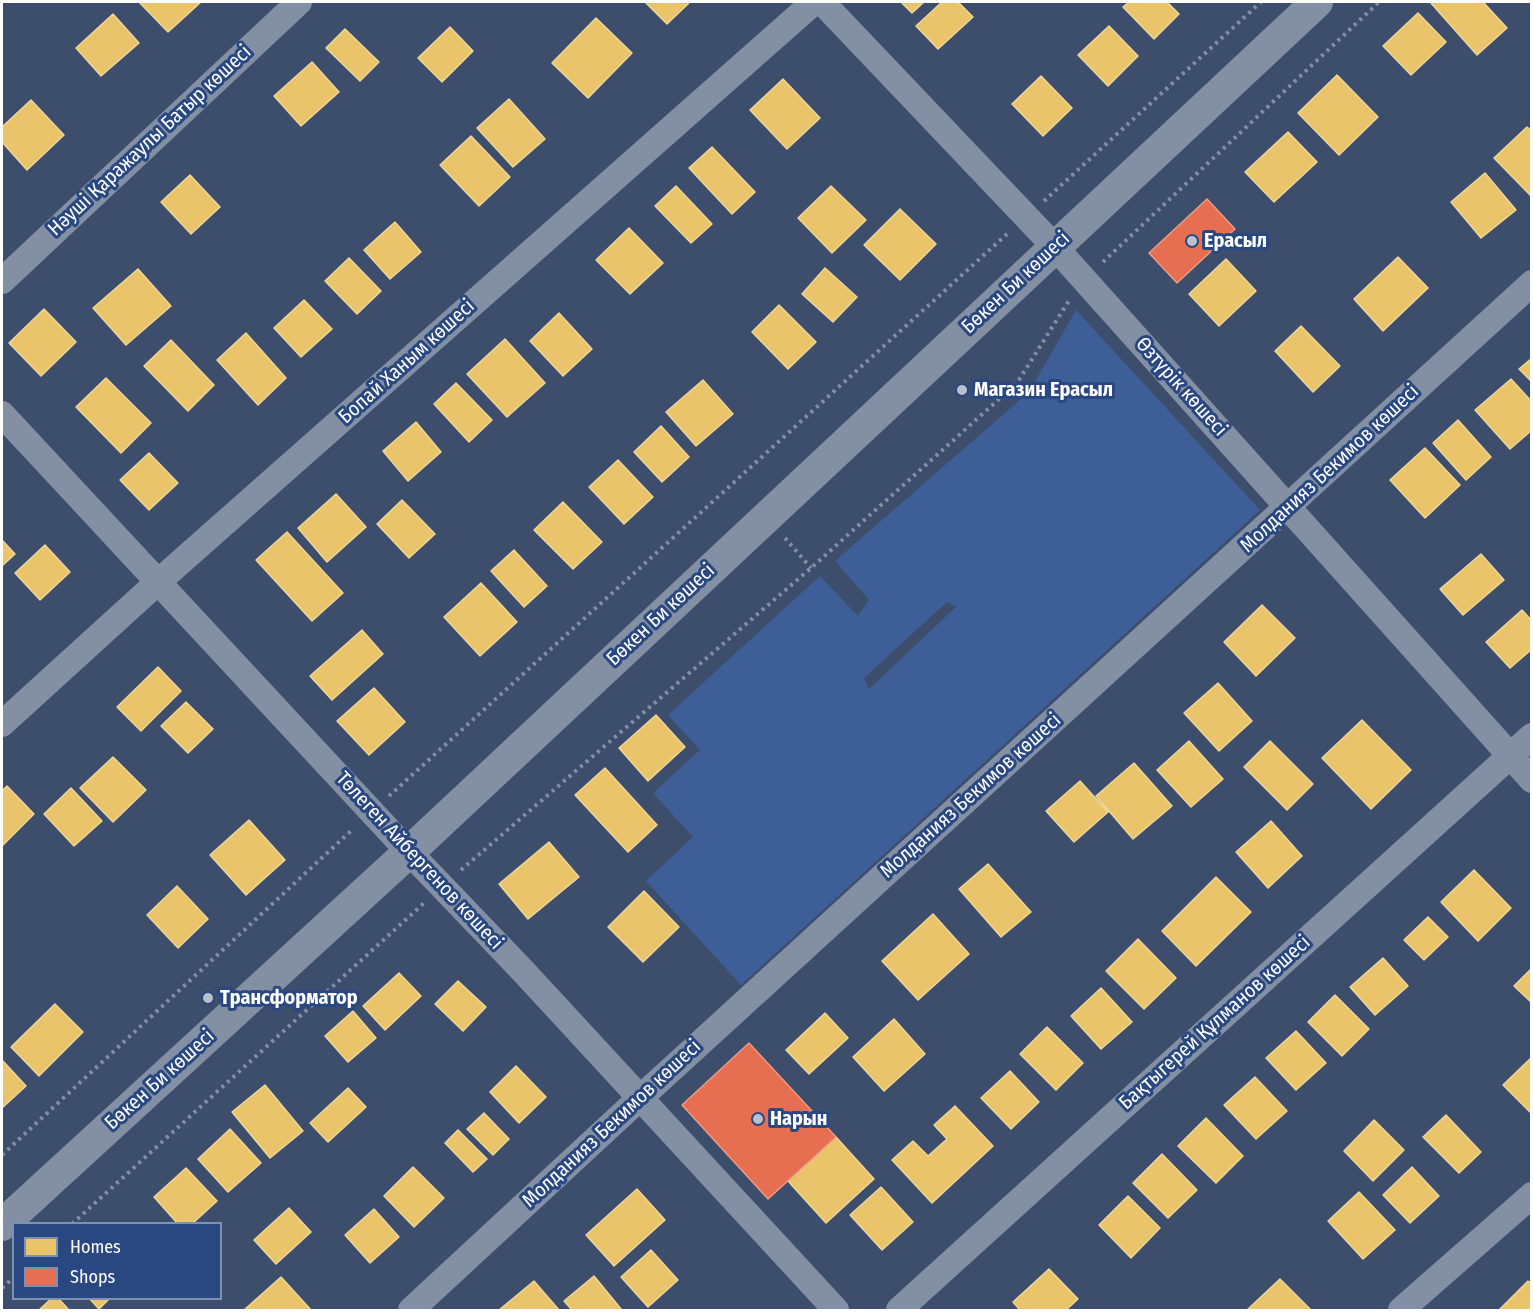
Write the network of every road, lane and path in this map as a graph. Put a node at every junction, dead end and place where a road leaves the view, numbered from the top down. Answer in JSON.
{"nodes":[{"id":1,"x":299,"y":2,"type":"edge"},
{"id":2,"x":814,"y":2,"type":"edge"},
{"id":3,"x":822,"y":2,"type":"edge"},
{"id":4,"x":1261,"y":2,"type":"edge"},
{"id":5,"x":1317,"y":2,"type":"edge"},
{"id":6,"x":1379,"y":2,"type":"edge"},
{"id":7,"x":1026,"y":217,"type":"junction"},
{"id":8,"x":1055,"y":247,"type":"junction"},
{"id":9,"x":1084,"y":279,"type":"junction"},
{"id":10,"x":2,"y":281,"type":"edge"},
{"id":11,"x":1532,"y":283,"type":"edge"},
{"id":12,"x":2,"y":414,"type":"edge"},
{"id":13,"x":1288,"y":508,"type":"junction"},
{"id":14,"x":767,"y":517,"type":"junction"},
{"id":15,"x":811,"y":568,"type":"junction"},
{"id":16,"x":158,"y":582,"type":"junction"},
{"id":17,"x":2,"y":724,"type":"edge"},
{"id":18,"x":1532,"y":736,"type":"edge"},
{"id":19,"x":1510,"y":756,"type":"junction"},
{"id":20,"x":1532,"y":780,"type":"edge"},
{"id":21,"x":372,"y":812,"type":"junction"},
{"id":22,"x":409,"y":852,"type":"junction"},
{"id":23,"x":442,"y":886,"type":"junction"},
{"id":24,"x":640,"y":1098,"type":"junction"},
{"id":25,"x":2,"y":1155,"type":"edge"},
{"id":26,"x":1532,"y":1195,"type":"edge"},
{"id":27,"x":74,"y":1222,"type":"edge"},
{"id":28,"x":2,"y":1225,"type":"edge"},
{"id":29,"x":411,"y":1311,"type":"edge"},
{"id":30,"x":836,"y":1311,"type":"edge"},
{"id":31,"x":899,"y":1311,"type":"edge"},
{"id":32,"x":1401,"y":1311,"type":"edge"}],
"edges":[{"from":1,"to":10,"type":"street","name":"Нәуші Қаражаулы Батыр көшесі"},
{"from":2,"to":16,"type":"street","name":"Бопай Ханым көшесі"},
{"from":3,"to":7,"type":"street","name":"Өзтүрік көшесі"},
{"from":4,"to":7,"type":"path"},
{"from":5,"to":8,"type":"street","name":"Бөкен Би көшесі"},
{"from":6,"to":9,"type":"path"},
{"from":7,"to":8,"type":"street","name":"Өзтүрік көшесі"},
{"from":7,"to":21,"type":"path"},
{"from":8,"to":9,"type":"street","name":"Өзтүрік көшесі"},
{"from":8,"to":14,"type":"street","name":"Бөкен Би көшесі"},
{"from":9,"to":13,"type":"street","name":"Өзтүрік көшесі"},
{"from":9,"to":15,"type":"path"},
{"from":11,"to":13,"type":"street","name":"Молданияз Бекимов көшесі"},
{"from":12,"to":16,"type":"street","name":"Төлеген Айбергенов көшесі"},
{"from":13,"to":19,"type":"street","name":"Өзтүрік көшесі"},
{"from":13,"to":24,"type":"street","name":"Молданияз Бекимов көшесі"},
{"from":14,"to":15,"type":"path"},
{"from":14,"to":22,"type":"street","name":"Бөкен Би көшесі"},
{"from":15,"to":23,"type":"path"},
{"from":16,"to":17,"type":"street","name":"Бопай Ханым көшесі"},
{"from":16,"to":21,"type":"street","name":"Төлеген Айбергенов көшесі"},
{"from":18,"to":19,"type":"street","name":"Бақтыгерей Құлманов көшесі"},
{"from":19,"to":20,"type":"street","name":"Өзтүрік көшесі"},
{"from":19,"to":31,"type":"street","name":"Бақтыгерей Құлманов көшесі"},
{"from":21,"to":22,"type":"street","name":"Төлеген Айбергенов көшесі"},
{"from":21,"to":25,"type":"path"},
{"from":22,"to":23,"type":"street","name":"Төлеген Айбергенов көшесі"},
{"from":22,"to":28,"type":"street","name":"Бөкен Би көшесі"},
{"from":23,"to":24,"type":"street","name":"Төлеген Айбергенов көшесі"},
{"from":23,"to":27,"type":"path"},
{"from":24,"to":29,"type":"street","name":"Молданияз Бекимов көшесі"},
{"from":24,"to":30,"type":"street","name":"Төлеген Айбергенов көшесі"},
{"from":26,"to":32,"type":"street"}]}
